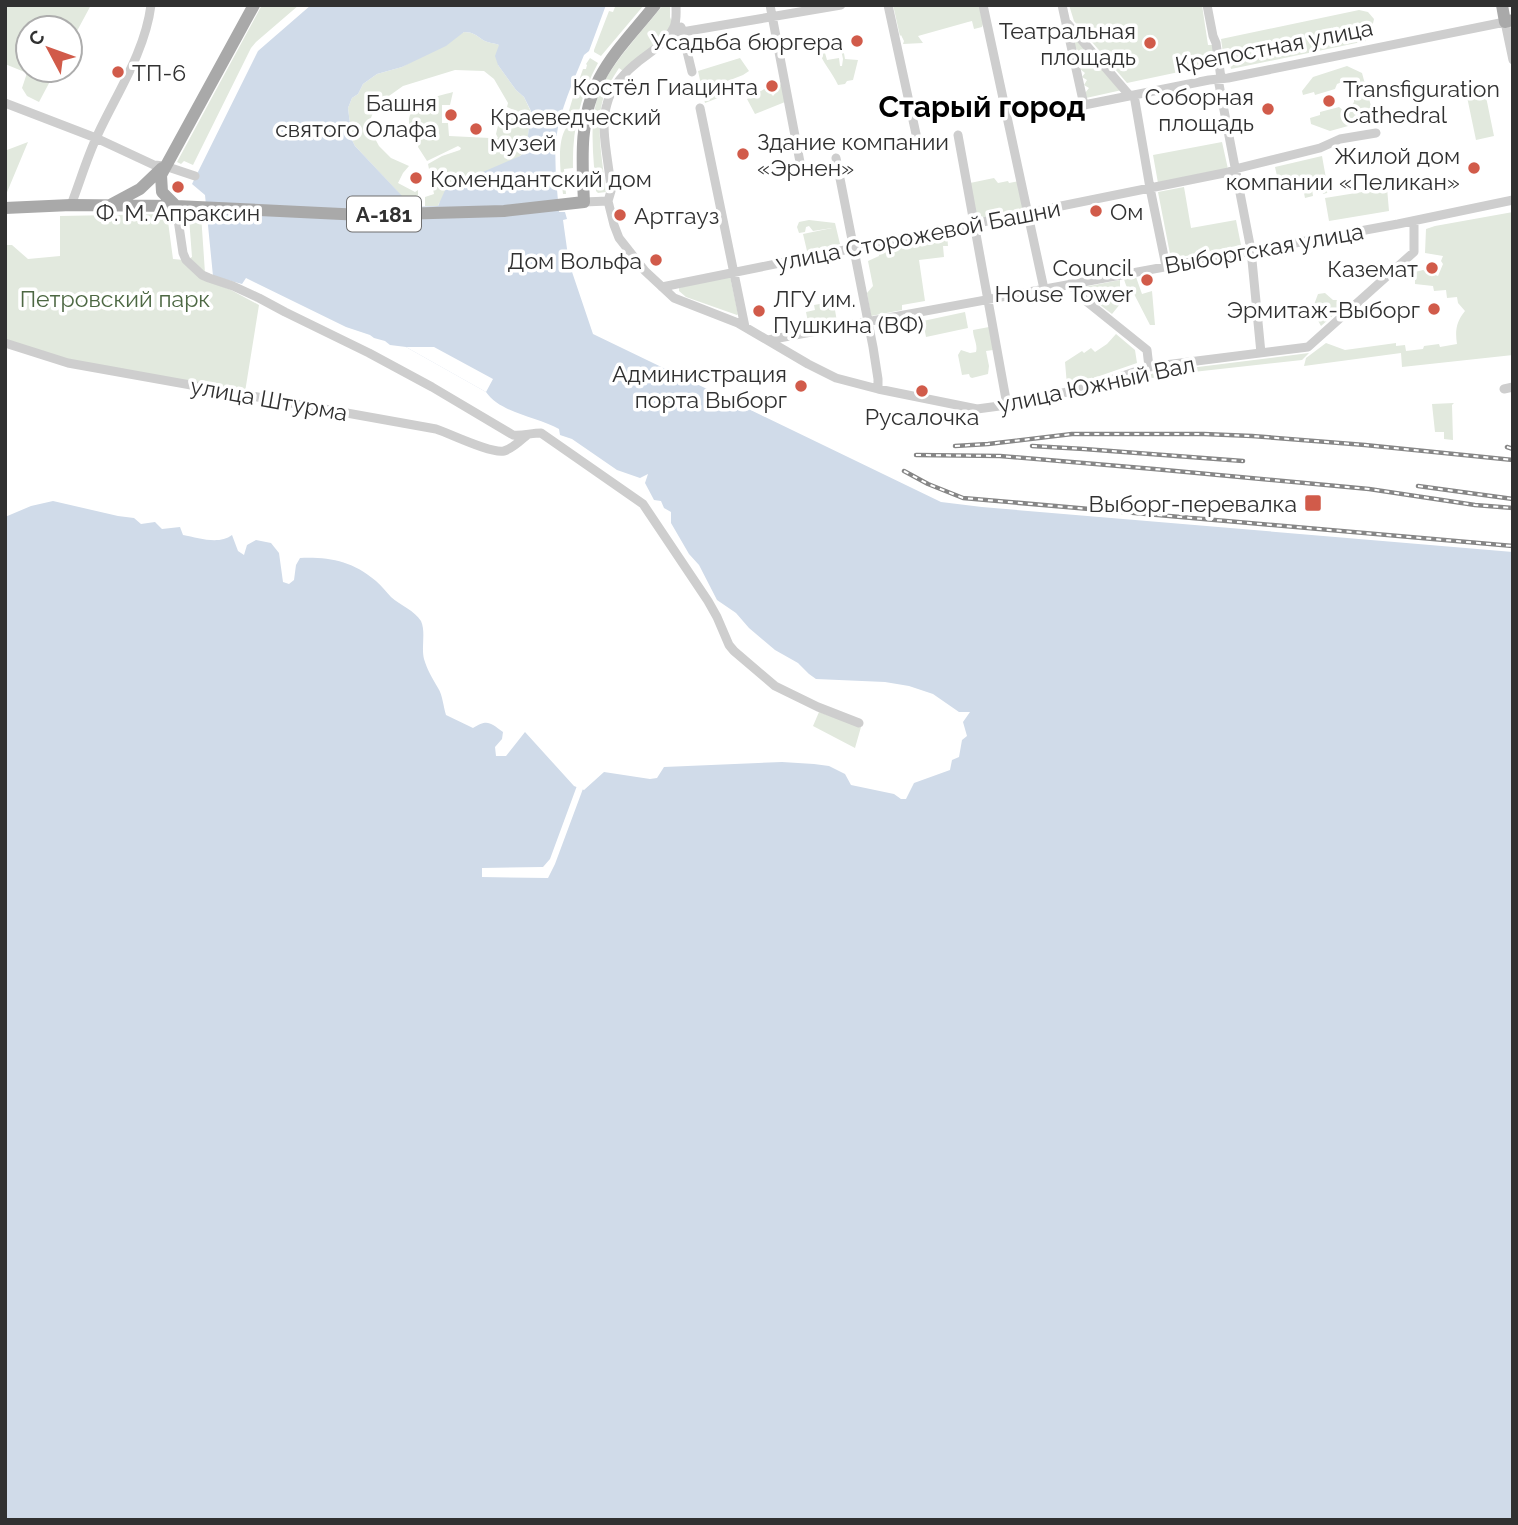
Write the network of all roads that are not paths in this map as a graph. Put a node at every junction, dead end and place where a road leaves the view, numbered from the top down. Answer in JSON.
{"nodes":[{"id":1,"x":151,"y":5,"type":"edge"},
{"id":2,"x":254,"y":5,"type":"edge"},
{"id":3,"x":655,"y":5,"type":"edge"},
{"id":4,"x":676,"y":5,"type":"edge"},
{"id":5,"x":769,"y":5,"type":"edge"},
{"id":6,"x":841,"y":5,"type":"edge"},
{"id":7,"x":888,"y":5,"type":"edge"},
{"id":8,"x":983,"y":5,"type":"edge"},
{"id":9,"x":1062,"y":5,"type":"edge"},
{"id":10,"x":1207,"y":5,"type":"edge"},
{"id":11,"x":1502,"y":5,"type":"edge"},
{"id":12,"x":772,"y":17,"type":"junction"},
{"id":13,"x":1509,"y":21,"type":"edge"},
{"id":14,"x":1066,"y":22,"type":"junction"},
{"id":15,"x":682,"y":32,"type":"junction"},
{"id":16,"x":662,"y":43,"type":"junction"},
{"id":17,"x":1513,"y":60,"type":"edge"},
{"id":18,"x":692,"y":72,"type":"dead end"},
{"id":19,"x":1220,"y":78,"type":"junction"},
{"id":20,"x":1132,"y":95,"type":"junction"},
{"id":21,"x":5,"y":103,"type":"edge"},
{"id":22,"x":700,"y":108,"type":"dead end"},
{"id":23,"x":1376,"y":133,"type":"dead end"},
{"id":24,"x":916,"y":134,"type":"dead end"},
{"id":25,"x":958,"y":135,"type":"dead end"},
{"id":26,"x":96,"y":138,"type":"junction"},
{"id":27,"x":836,"y":158,"type":"dead end"},
{"id":28,"x":800,"y":162,"type":"dead end"},
{"id":29,"x":165,"y":166,"type":"junction"},
{"id":30,"x":1235,"y":169,"type":"junction"},
{"id":31,"x":195,"y":176,"type":"dead end"},
{"id":32,"x":1150,"y":188,"type":"junction"},
{"id":33,"x":1513,"y":200,"type":"edge"},
{"id":34,"x":608,"y":201,"type":"junction"},
{"id":35,"x":584,"y":202,"type":"junction"},
{"id":36,"x":72,"y":205,"type":"junction"},
{"id":37,"x":110,"y":205,"type":"junction"},
{"id":38,"x":176,"y":206,"type":"junction"},
{"id":39,"x":5,"y":208,"type":"edge"},
{"id":40,"x":1028,"y":213,"type":"junction"},
{"id":41,"x":1414,"y":221,"type":"junction"},
{"id":42,"x":974,"y":223,"type":"junction"},
{"id":43,"x":853,"y":248,"type":"junction"},
{"id":44,"x":1251,"y":250,"type":"junction"},
{"id":45,"x":1166,"y":266,"type":"junction"},
{"id":46,"x":734,"y":272,"type":"junction"},
{"id":47,"x":1070,"y":284,"type":"junction"},
{"id":48,"x":662,"y":287,"type":"junction"},
{"id":49,"x":1044,"y":289,"type":"junction"},
{"id":50,"x":988,"y":299,"type":"junction"},
{"id":51,"x":868,"y":321,"type":"junction"},
{"id":52,"x":746,"y":327,"type":"junction"},
{"id":53,"x":768,"y":340,"type":"junction"},
{"id":54,"x":5,"y":343,"type":"edge"},
{"id":55,"x":1261,"y":353,"type":"junction"},
{"id":56,"x":1149,"y":368,"type":"junction"},
{"id":57,"x":878,"y":389,"type":"junction"},
{"id":58,"x":1007,"y":405,"type":"junction"},
{"id":59,"x":527,"y":436,"type":"junction"},
{"id":60,"x":859,"y":723,"type":"dead end"}],
"edges":[{"from":1,"to":26,"type":"street"},
{"from":2,"to":29,"type":"main road","number":"А-181"},
{"from":3,"to":35,"type":"main road"},
{"from":4,"to":15,"type":"street"},
{"from":4,"to":16,"type":"street"},
{"from":5,"to":12,"type":"street"},
{"from":6,"to":12,"type":"street","name":"улица Южный Вал"},
{"from":7,"to":24,"type":"street"},
{"from":8,"to":40,"type":"street"},
{"from":9,"to":14,"type":"street"},
{"from":10,"to":19,"type":"street"},
{"from":11,"to":13,"type":"main road"},
{"from":12,"to":15,"type":"street","name":"улица Южный Вал"},
{"from":12,"to":28,"type":"street"},
{"from":13,"to":17,"type":"street"},
{"from":13,"to":19,"type":"street","name":"Крепостная улица"},
{"from":14,"to":20,"type":"street"},
{"from":14,"to":20,"type":"street","name":"Крепостная улица"},
{"from":15,"to":16,"type":"street","name":"улица Южный Вал"},
{"from":15,"to":18,"type":"street"},
{"from":16,"to":34,"type":"street","name":"улица Южный Вал"},
{"from":19,"to":20,"type":"street","name":"Крепостная улица"},
{"from":19,"to":30,"type":"street"},
{"from":20,"to":32,"type":"street"},
{"from":21,"to":26,"type":"street"},
{"from":22,"to":46,"type":"street"},
{"from":23,"to":30,"type":"street","name":"улица Сторожевой Башни"},
{"from":25,"to":42,"type":"street"},
{"from":26,"to":29,"type":"street"},
{"from":26,"to":36,"type":"street"},
{"from":27,"to":43,"type":"street"},
{"from":29,"to":31,"type":"street"},
{"from":29,"to":37,"type":"main road","number":"А-181"},
{"from":29,"to":38,"type":"main road"},
{"from":30,"to":32,"type":"street","name":"улица Сторожевой Башни"},
{"from":30,"to":44,"type":"street"},
{"from":32,"to":40,"type":"street","name":"улица Сторожевой Башни"},
{"from":32,"to":45,"type":"street"},
{"from":33,"to":41,"type":"street","name":"Выборгская улица"},
{"from":34,"to":35,"type":"street"},
{"from":34,"to":48,"type":"street","name":"улица Южный Вал"},
{"from":35,"to":38,"type":"main road","number":"А-181"},
{"from":36,"to":37,"type":"main road","number":"А-181"},
{"from":36,"to":39,"type":"main road","number":"А-181"},
{"from":37,"to":38,"type":"main road","number":"А-181"},
{"from":38,"to":59,"type":"street"},
{"from":40,"to":42,"type":"street","name":"улица Сторожевой Башни"},
{"from":40,"to":49,"type":"street"},
{"from":41,"to":44,"type":"street","name":"Выборгская улица"},
{"from":41,"to":55,"type":"street","name":"улица Южный Вал"},
{"from":42,"to":43,"type":"street","name":"улица Сторожевой Башни"},
{"from":42,"to":50,"type":"street"},
{"from":43,"to":46,"type":"street","name":"улица Сторожевой Башни"},
{"from":43,"to":51,"type":"street"},
{"from":44,"to":45,"type":"street","name":"Выборгская улица"},
{"from":44,"to":55,"type":"street"},
{"from":45,"to":47,"type":"street","name":"Выборгская улица"},
{"from":46,"to":48,"type":"street","name":"улица Сторожевой Башни"},
{"from":46,"to":52,"type":"street"},
{"from":47,"to":49,"type":"street","name":"Выборгская улица"},
{"from":47,"to":56,"type":"street"},
{"from":48,"to":52,"type":"street","name":"улица Южный Вал"},
{"from":49,"to":50,"type":"street","name":"Выборгская улица"},
{"from":50,"to":51,"type":"street","name":"Выборгская улица"},
{"from":50,"to":58,"type":"street"},
{"from":51,"to":53,"type":"street","name":"Выборгская улица"},
{"from":51,"to":57,"type":"street"},
{"from":52,"to":53,"type":"street","name":"улица Южный Вал"},
{"from":53,"to":57,"type":"street","name":"улица Южный Вал"},
{"from":54,"to":59,"type":"street","name":"улица Штурма"},
{"from":55,"to":56,"type":"street","name":"улица Южный Вал"},
{"from":56,"to":58,"type":"street","name":"улица Южный Вал"},
{"from":57,"to":58,"type":"street","name":"улица Южный Вал"},
{"from":59,"to":60,"type":"street"}]}
